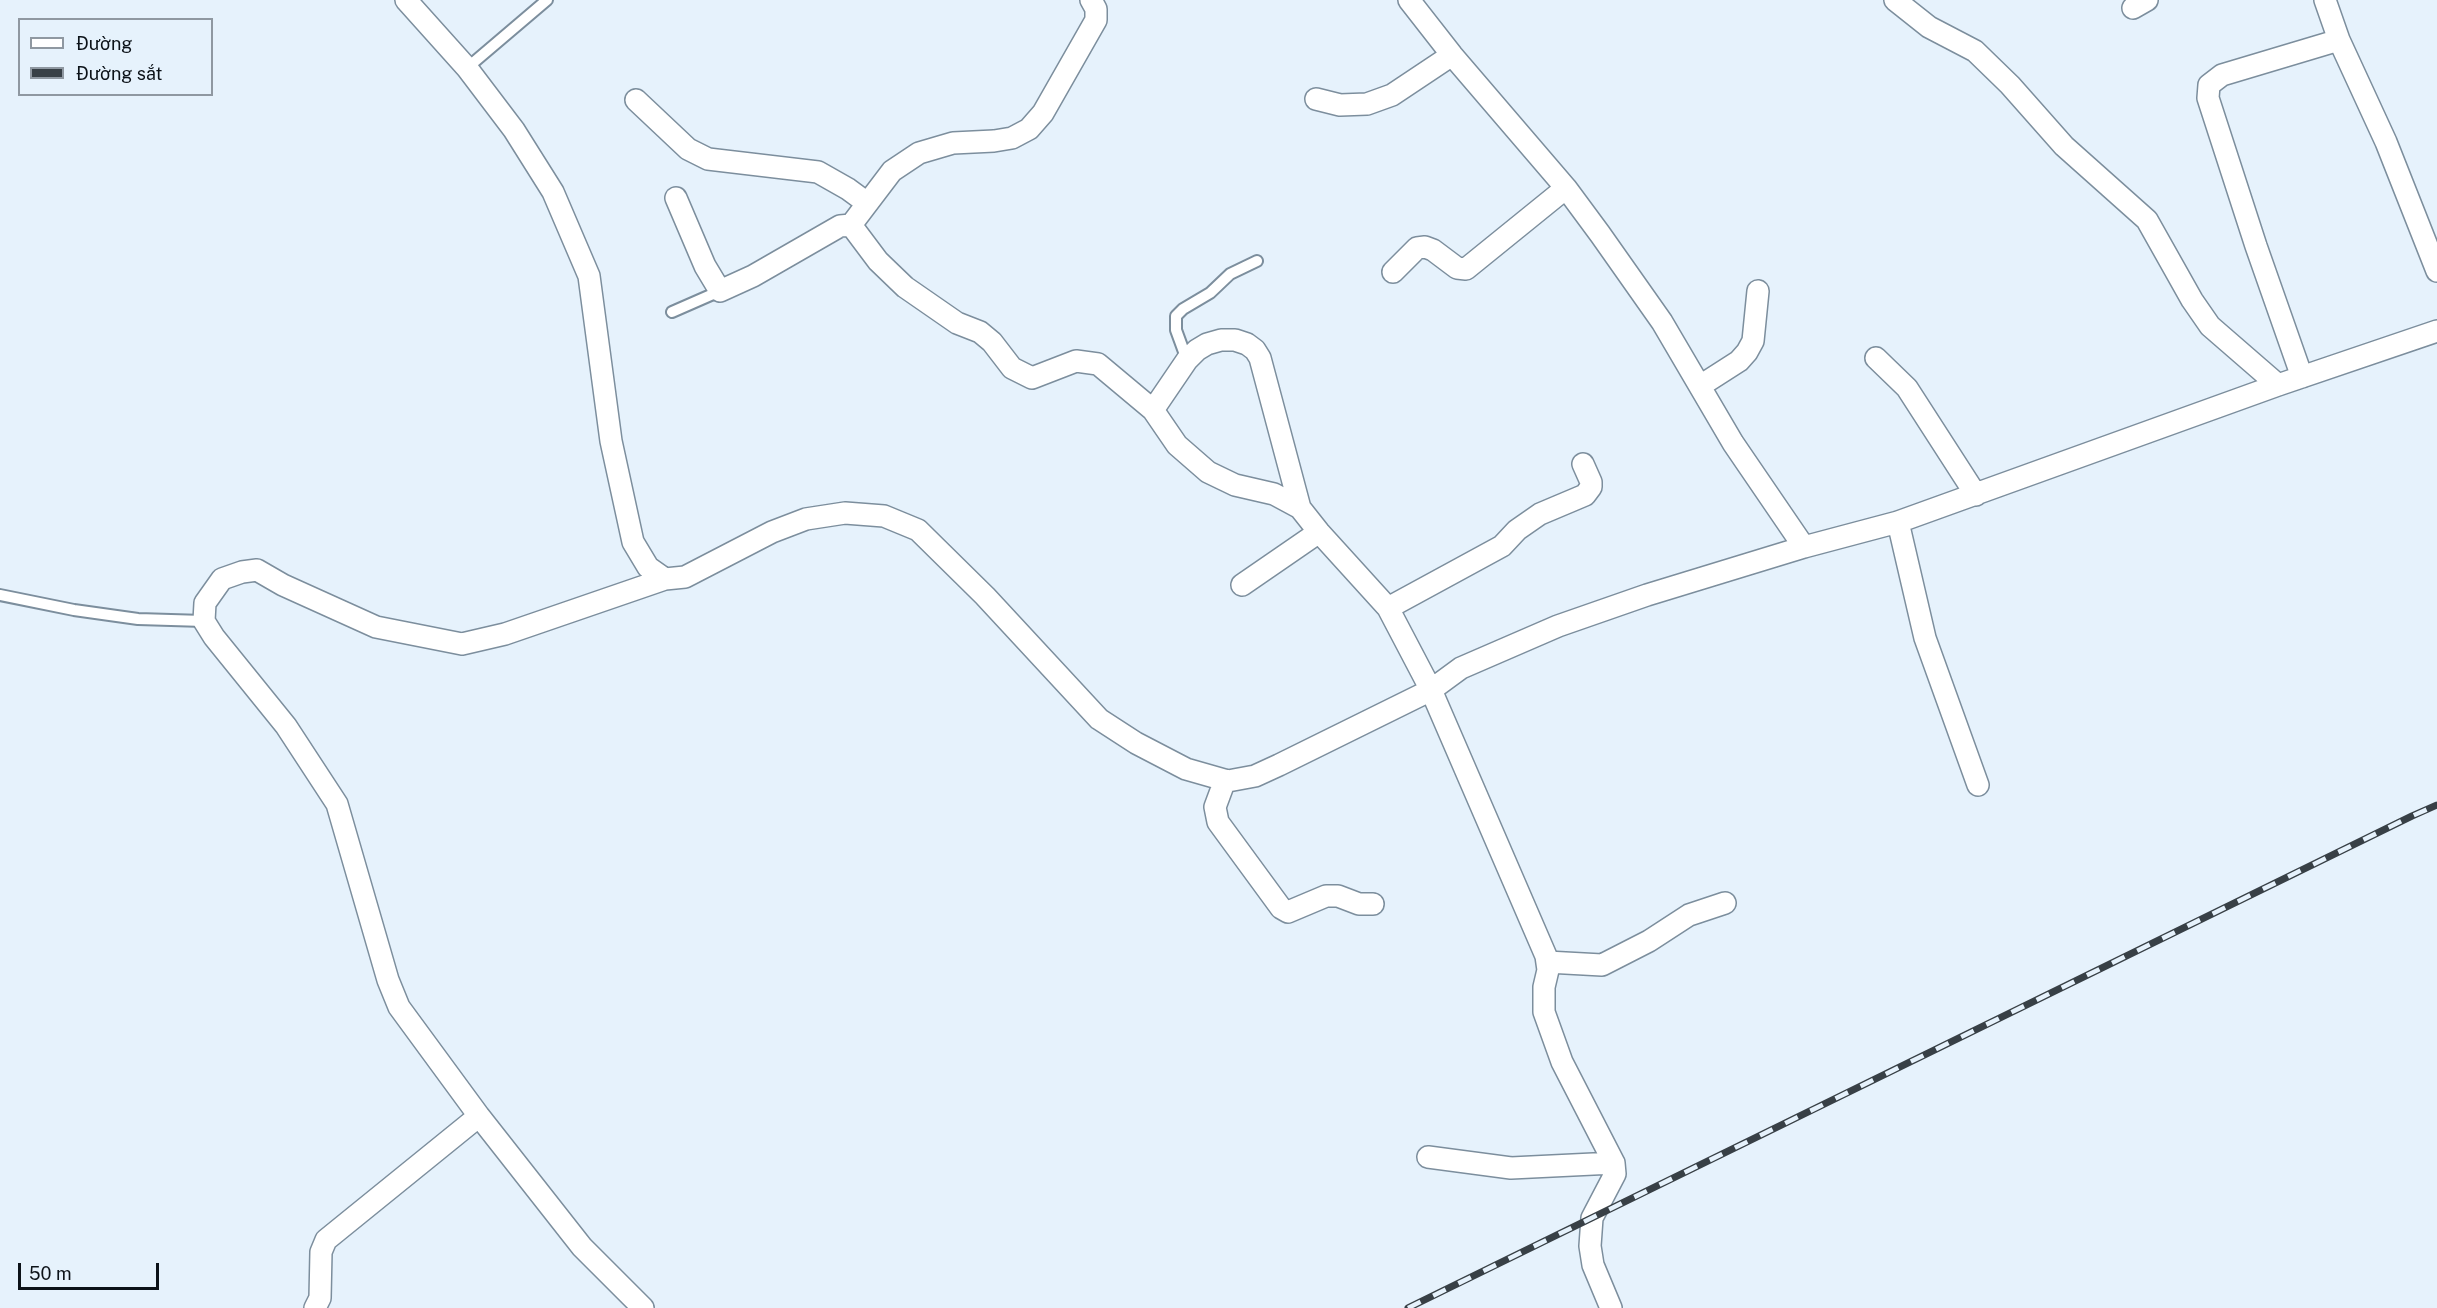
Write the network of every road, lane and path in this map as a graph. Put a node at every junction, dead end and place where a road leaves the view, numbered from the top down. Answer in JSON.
{"nodes":[{"id":1,"x":406,"y":0,"type":"edge"},
{"id":2,"x":547,"y":0,"type":"edge"},
{"id":3,"x":1091,"y":0,"type":"edge"},
{"id":4,"x":1409,"y":0,"type":"edge"},
{"id":5,"x":1895,"y":0,"type":"edge"},
{"id":6,"x":2325,"y":0,"type":"edge"},
{"id":7,"x":2339,"y":40,"type":"junction"},
{"id":8,"x":1452,"y":55,"type":"junction"},
{"id":9,"x":467,"y":68,"type":"junction"},
{"id":10,"x":1316,"y":99,"type":"dead end"},
{"id":11,"x":636,"y":100,"type":"dead end"},
{"id":12,"x":1566,"y":188,"type":"junction"},
{"id":13,"x":675,"y":198,"type":"dead end"},
{"id":14,"x":867,"y":203,"type":"junction"},
{"id":15,"x":851,"y":225,"type":"junction"},
{"id":16,"x":1257,"y":261,"type":"dead end"},
{"id":17,"x":2437,"y":271,"type":"edge"},
{"id":18,"x":1393,"y":272,"type":"dead end"},
{"id":19,"x":720,"y":291,"type":"junction"},
{"id":20,"x":1758,"y":291,"type":"dead end"},
{"id":21,"x":672,"y":312,"type":"dead end"},
{"id":22,"x":2437,"y":331,"type":"edge"},
{"id":23,"x":1876,"y":358,"type":"dead end"},
{"id":24,"x":1186,"y":360,"type":"junction"},
{"id":25,"x":2302,"y":377,"type":"junction"},
{"id":26,"x":2278,"y":385,"type":"junction"},
{"id":27,"x":1700,"y":386,"type":"junction"},
{"id":28,"x":1153,"y":410,"type":"junction"},
{"id":29,"x":1582,"y":464,"type":"dead end"},
{"id":30,"x":1976,"y":495,"type":"junction"},
{"id":31,"x":1300,"y":508,"type":"junction"},
{"id":32,"x":1898,"y":522,"type":"junction"},
{"id":33,"x":1319,"y":532,"type":"junction"},
{"id":34,"x":1804,"y":547,"type":"junction"},
{"id":35,"x":665,"y":579,"type":"junction"},
{"id":36,"x":1242,"y":585,"type":"dead end"},
{"id":37,"x":0,"y":595,"type":"edge"},
{"id":38,"x":1388,"y":608,"type":"junction"},
{"id":39,"x":204,"y":621,"type":"junction"},
{"id":40,"x":1431,"y":690,"type":"junction"},
{"id":41,"x":1225,"y":780,"type":"junction"},
{"id":42,"x":1978,"y":785,"type":"dead end"},
{"id":43,"x":1725,"y":903,"type":"dead end"},
{"id":44,"x":1373,"y":904,"type":"dead end"},
{"id":45,"x":1547,"y":962,"type":"junction"},
{"id":46,"x":479,"y":1116,"type":"junction"},
{"id":47,"x":1428,"y":1156,"type":"dead end"},
{"id":48,"x":1614,"y":1163,"type":"junction"},
{"id":49,"x":315,"y":1308,"type":"edge"},
{"id":50,"x":643,"y":1308,"type":"edge"},
{"id":51,"x":1611,"y":1308,"type":"edge"}],
"edges":[{"from":1,"to":9,"type":"street"},
{"from":2,"to":9,"type":"lane"},
{"from":3,"to":14,"type":"street"},
{"from":4,"to":8,"type":"street"},
{"from":5,"to":26,"type":"street"},
{"from":6,"to":7,"type":"street"},
{"from":7,"to":17,"type":"street"},
{"from":7,"to":25,"type":"street"},
{"from":8,"to":10,"type":"street"},
{"from":8,"to":12,"type":"street"},
{"from":9,"to":35,"type":"street"},
{"from":11,"to":14,"type":"street"},
{"from":12,"to":18,"type":"street"},
{"from":12,"to":27,"type":"street"},
{"from":13,"to":19,"type":"street"},
{"from":14,"to":15,"type":"street"},
{"from":15,"to":19,"type":"street"},
{"from":15,"to":28,"type":"street"},
{"from":16,"to":24,"type":"lane"},
{"from":19,"to":21,"type":"lane"},
{"from":20,"to":27,"type":"street"},
{"from":22,"to":25,"type":"street"},
{"from":23,"to":30,"type":"street"},
{"from":24,"to":28,"type":"street"},
{"from":24,"to":31,"type":"street"},
{"from":25,"to":26,"type":"street"},
{"from":26,"to":30,"type":"street"},
{"from":27,"to":34,"type":"street"},
{"from":28,"to":31,"type":"street"},
{"from":29,"to":38,"type":"street"},
{"from":30,"to":32,"type":"street"},
{"from":31,"to":33,"type":"street"},
{"from":32,"to":34,"type":"street"},
{"from":32,"to":42,"type":"street"},
{"from":33,"to":36,"type":"street"},
{"from":33,"to":38,"type":"street"},
{"from":34,"to":40,"type":"street"},
{"from":35,"to":39,"type":"street"},
{"from":35,"to":41,"type":"street"},
{"from":37,"to":39,"type":"lane"},
{"from":38,"to":40,"type":"street"},
{"from":39,"to":46,"type":"street"},
{"from":40,"to":41,"type":"street"},
{"from":40,"to":45,"type":"street"},
{"from":41,"to":44,"type":"street"},
{"from":43,"to":45,"type":"street"},
{"from":45,"to":48,"type":"street"},
{"from":46,"to":49,"type":"street"},
{"from":46,"to":50,"type":"street"},
{"from":47,"to":48,"type":"street"},
{"from":48,"to":51,"type":"street"}]}
